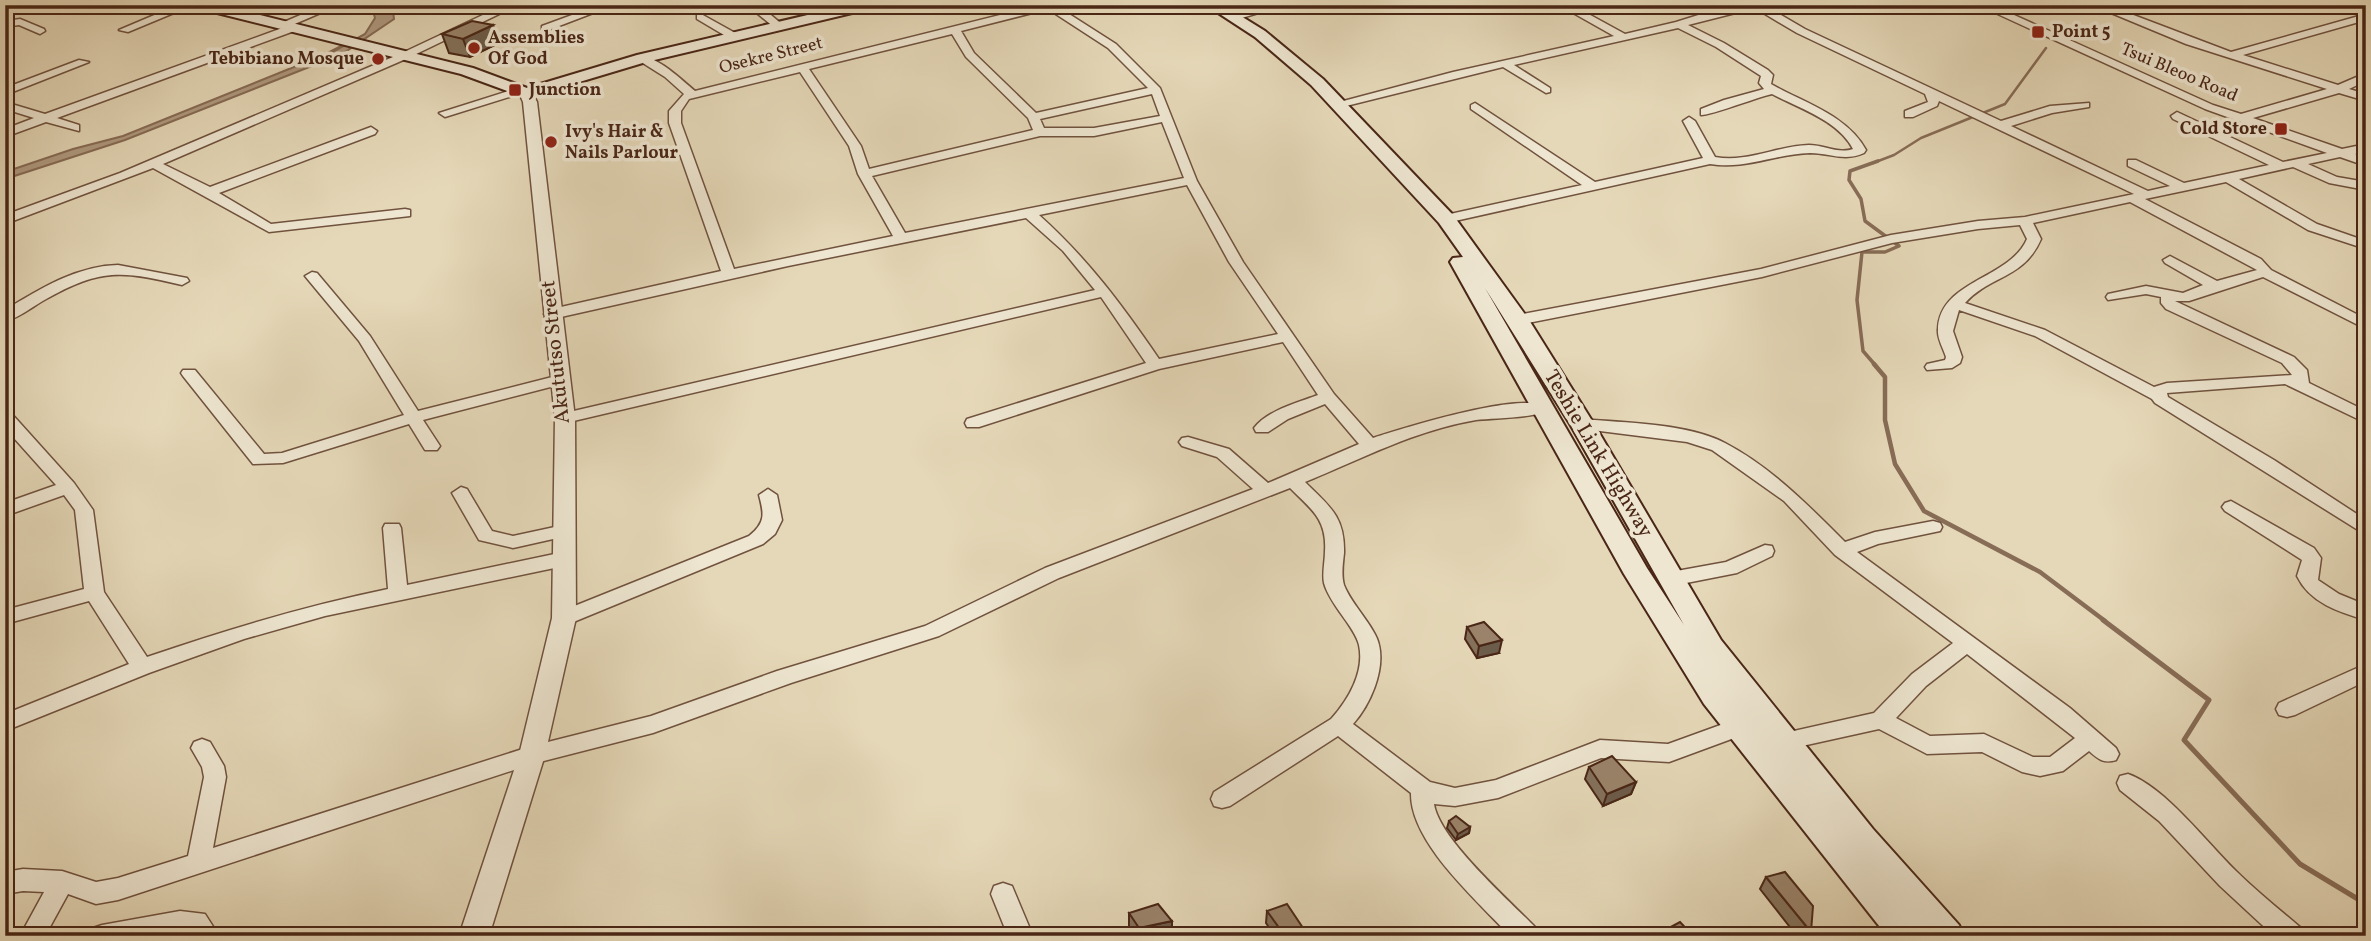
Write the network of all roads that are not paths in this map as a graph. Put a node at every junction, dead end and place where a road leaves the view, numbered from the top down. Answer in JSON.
{"nodes":[{"id":1,"x":188,"y":5,"type":"edge"},
{"id":2,"x":202,"y":5,"type":"edge"},
{"id":3,"x":334,"y":5,"type":"edge"},
{"id":4,"x":513,"y":5,"type":"edge"},
{"id":5,"x":547,"y":5,"type":"edge"},
{"id":6,"x":609,"y":5,"type":"edge"},
{"id":7,"x":752,"y":5,"type":"edge"},
{"id":8,"x":869,"y":5,"type":"edge"},
{"id":9,"x":1194,"y":5,"type":"edge"},
{"id":10,"x":1213,"y":5,"type":"edge"},
{"id":11,"x":1280,"y":5,"type":"edge"},
{"id":12,"x":1564,"y":5,"type":"edge"},
{"id":13,"x":1756,"y":5,"type":"edge"},
{"id":14,"x":1983,"y":5,"type":"edge"},
{"id":15,"x":2097,"y":5,"type":"edge"},
{"id":16,"x":1048,"y":6,"type":"edge"},
{"id":17,"x":583,"y":15,"type":"junction"},
{"id":18,"x":701,"y":17,"type":"dead end"},
{"id":19,"x":1235,"y":17,"type":"junction"},
{"id":20,"x":2366,"y":17,"type":"edge"},
{"id":21,"x":5,"y":24,"type":"edge"},
{"id":22,"x":288,"y":26,"type":"junction"},
{"id":23,"x":779,"y":26,"type":"junction"},
{"id":24,"x":1679,"y":26,"type":"junction"},
{"id":25,"x":546,"y":28,"type":"dead end"},
{"id":26,"x":954,"y":29,"type":"junction"},
{"id":27,"x":124,"y":30,"type":"dead end"},
{"id":28,"x":40,"y":31,"type":"dead end"},
{"id":29,"x":733,"y":36,"type":"junction"},
{"id":30,"x":1623,"y":37,"type":"junction"},
{"id":31,"x":2231,"y":55,"type":"junction"},
{"id":32,"x":404,"y":56,"type":"junction"},
{"id":33,"x":642,"y":58,"type":"junction"},
{"id":34,"x":83,"y":62,"type":"dead end"},
{"id":35,"x":1504,"y":63,"type":"junction"},
{"id":36,"x":802,"y":67,"type":"junction"},
{"id":37,"x":2366,"y":76,"type":"edge"},
{"id":38,"x":2340,"y":89,"type":"junction"},
{"id":39,"x":1156,"y":90,"type":"junction"},
{"id":40,"x":1546,"y":90,"type":"dead end"},
{"id":41,"x":1772,"y":90,"type":"junction"},
{"id":42,"x":524,"y":91,"type":"junction"},
{"id":43,"x":5,"y":92,"type":"edge"},
{"id":44,"x":1929,"y":92,"type":"junction"},
{"id":45,"x":691,"y":94,"type":"junction"},
{"id":46,"x":2366,"y":98,"type":"edge"},
{"id":47,"x":1338,"y":104,"type":"junction"},
{"id":48,"x":5,"y":105,"type":"edge"},
{"id":49,"x":2085,"y":105,"type":"dead end"},
{"id":50,"x":1475,"y":107,"type":"dead end"},
{"id":51,"x":1705,"y":112,"type":"dead end"},
{"id":52,"x":445,"y":113,"type":"dead end"},
{"id":53,"x":1909,"y":114,"type":"dead end"},
{"id":54,"x":2177,"y":116,"type":"dead end"},
{"id":55,"x":47,"y":117,"type":"junction"},
{"id":56,"x":1033,"y":117,"type":"junction"},
{"id":57,"x":1167,"y":118,"type":"junction"},
{"id":58,"x":2242,"y":118,"type":"junction"},
{"id":59,"x":1689,"y":121,"type":"dead end"},
{"id":60,"x":1998,"y":123,"type":"junction"},
{"id":61,"x":75,"y":128,"type":"dead end"},
{"id":62,"x":371,"y":131,"type":"dead end"},
{"id":63,"x":1040,"y":132,"type":"junction"},
{"id":64,"x":5,"y":133,"type":"edge"},
{"id":65,"x":2366,"y":148,"type":"edge"},
{"id":66,"x":2343,"y":153,"type":"junction"},
{"id":67,"x":1710,"y":160,"type":"junction"},
{"id":68,"x":2366,"y":162,"type":"edge"},
{"id":69,"x":152,"y":163,"type":"junction"},
{"id":70,"x":2132,"y":163,"type":"dead end"},
{"id":71,"x":2290,"y":165,"type":"junction"},
{"id":72,"x":864,"y":174,"type":"junction"},
{"id":73,"x":2230,"y":178,"type":"junction"},
{"id":74,"x":1191,"y":181,"type":"junction"},
{"id":75,"x":1592,"y":186,"type":"junction"},
{"id":76,"x":2366,"y":187,"type":"edge"},
{"id":77,"x":2184,"y":188,"type":"junction"},
{"id":78,"x":209,"y":192,"type":"junction"},
{"id":79,"x":2142,"y":197,"type":"junction"},
{"id":80,"x":405,"y":213,"type":"dead end"},
{"id":81,"x":1028,"y":213,"type":"junction"},
{"id":82,"x":1446,"y":219,"type":"junction"},
{"id":83,"x":5,"y":220,"type":"edge"},
{"id":84,"x":2025,"y":221,"type":"junction"},
{"id":85,"x":900,"y":236,"type":"junction"},
{"id":86,"x":2366,"y":245,"type":"edge"},
{"id":87,"x":2170,"y":260,"type":"dead end"},
{"id":88,"x":728,"y":272,"type":"junction"},
{"id":89,"x":2264,"y":272,"type":"junction"},
{"id":90,"x":312,"y":276,"type":"dead end"},
{"id":91,"x":182,"y":281,"type":"dead end"},
{"id":92,"x":2216,"y":286,"type":"junction"},
{"id":93,"x":1105,"y":292,"type":"junction"},
{"id":94,"x":2113,"y":296,"type":"dead end"},
{"id":95,"x":2168,"y":296,"type":"junction"},
{"id":96,"x":1955,"y":304,"type":"junction"},
{"id":97,"x":552,"y":314,"type":"junction"},
{"id":98,"x":5,"y":317,"type":"edge"},
{"id":99,"x":1518,"y":320,"type":"junction"},
{"id":100,"x":2363,"y":322,"type":"edge"},
{"id":101,"x":1287,"y":337,"type":"junction"},
{"id":102,"x":1155,"y":365,"type":"junction"},
{"id":103,"x":1933,"y":368,"type":"dead end"},
{"id":104,"x":189,"y":373,"type":"dead end"},
{"id":105,"x":560,"y":380,"type":"junction"},
{"id":106,"x":2301,"y":383,"type":"junction"},
{"id":107,"x":2157,"y":395,"type":"junction"},
{"id":108,"x":1328,"y":397,"type":"junction"},
{"id":109,"x":1541,"y":409,"type":"junction"},
{"id":110,"x":5,"y":417,"type":"edge"},
{"id":111,"x":415,"y":417,"type":"junction"},
{"id":112,"x":565,"y":418,"type":"junction"},
{"id":113,"x":2366,"y":418,"type":"edge"},
{"id":114,"x":973,"y":423,"type":"dead end"},
{"id":115,"x":1582,"y":424,"type":"junction"},
{"id":116,"x":1262,"y":428,"type":"dead end"},
{"id":117,"x":1188,"y":442,"type":"dead end"},
{"id":118,"x":1370,"y":445,"type":"junction"},
{"id":119,"x":431,"y":446,"type":"dead end"},
{"id":120,"x":1293,"y":480,"type":"junction"},
{"id":121,"x":68,"y":487,"type":"junction"},
{"id":122,"x":1266,"y":491,"type":"junction"},
{"id":123,"x":461,"y":493,"type":"dead end"},
{"id":124,"x":768,"y":495,"type":"dead end"},
{"id":125,"x":2231,"y":507,"type":"dead end"},
{"id":126,"x":5,"y":510,"type":"edge"},
{"id":127,"x":1933,"y":527,"type":"dead end"},
{"id":128,"x":392,"y":528,"type":"dead end"},
{"id":129,"x":2366,"y":529,"type":"edge"},
{"id":130,"x":564,"y":531,"type":"junction"},
{"id":131,"x":1842,"y":550,"type":"junction"},
{"id":132,"x":1765,"y":551,"type":"dead end"},
{"id":133,"x":564,"y":559,"type":"junction"},
{"id":134,"x":1671,"y":579,"type":"junction"},
{"id":135,"x":398,"y":592,"type":"junction"},
{"id":136,"x":94,"y":593,"type":"junction"},
{"id":137,"x":2366,"y":613,"type":"edge"},
{"id":138,"x":5,"y":617,"type":"edge"},
{"id":139,"x":564,"y":618,"type":"junction"},
{"id":140,"x":1968,"y":642,"type":"junction"},
{"id":141,"x":142,"y":667,"type":"junction"},
{"id":142,"x":2366,"y":672,"type":"edge"},
{"id":143,"x":2287,"y":709,"type":"dead end"},
{"id":144,"x":1881,"y":720,"type":"junction"},
{"id":145,"x":5,"y":723,"type":"edge"},
{"id":146,"x":1339,"y":725,"type":"junction"},
{"id":147,"x":1737,"y":728,"type":"junction"},
{"id":148,"x":2090,"y":738,"type":"junction"},
{"id":149,"x":1784,"y":741,"type":"junction"},
{"id":150,"x":202,"y":748,"type":"dead end"},
{"id":151,"x":2108,"y":754,"type":"dead end"},
{"id":152,"x":532,"y":755,"type":"junction"},
{"id":153,"x":2128,"y":783,"type":"dead end"},
{"id":154,"x":1422,"y":789,"type":"junction"},
{"id":155,"x":1222,"y":799,"type":"dead end"},
{"id":156,"x":198,"y":864,"type":"junction"},
{"id":157,"x":62,"y":882,"type":"junction"},
{"id":158,"x":5,"y":883,"type":"edge"},
{"id":159,"x":1003,"y":894,"type":"dead end"},
{"id":160,"x":32,"y":936,"type":"edge"},
{"id":161,"x":102,"y":936,"type":"edge"},
{"id":162,"x":202,"y":936,"type":"edge"},
{"id":163,"x":474,"y":936,"type":"edge"},
{"id":164,"x":1021,"y":936,"type":"edge"},
{"id":165,"x":1527,"y":936,"type":"edge"},
{"id":166,"x":1908,"y":936,"type":"edge"},
{"id":167,"x":1947,"y":936,"type":"edge"},
{"id":168,"x":2292,"y":936,"type":"edge"}],
"edges":[{"from":1,"to":27,"type":"street"},
{"from":2,"to":22,"type":"main road"},
{"from":3,"to":22,"type":"street"},
{"from":4,"to":32,"type":"street"},
{"from":5,"to":17,"type":"street"},
{"from":6,"to":17,"type":"street"},
{"from":7,"to":23,"type":"street"},
{"from":8,"to":23,"type":"main road"},
{"from":9,"to":109,"type":"main road","name":"Teshie Link Highway"},
{"from":10,"to":19,"type":"main road","name":"Teshie Link Highway"},
{"from":11,"to":19,"type":"street"},
{"from":12,"to":30,"type":"street"},
{"from":13,"to":24,"type":"street"},
{"from":13,"to":44,"type":"street"},
{"from":14,"to":58,"type":"street","name":"Tsui Bleoo Road"},
{"from":15,"to":31,"type":"street"},
{"from":16,"to":26,"type":"street","name":"Osekre Street"},
{"from":16,"to":39,"type":"street"},
{"from":17,"to":25,"type":"street"},
{"from":18,"to":29,"type":"street"},
{"from":19,"to":47,"type":"main road","name":"Teshie Link Highway"},
{"from":20,"to":31,"type":"street"},
{"from":21,"to":28,"type":"street"},
{"from":22,"to":32,"type":"main road"},
{"from":22,"to":55,"type":"street"},
{"from":23,"to":29,"type":"main road"},
{"from":24,"to":30,"type":"street"},
{"from":24,"to":41,"type":"street"},
{"from":26,"to":36,"type":"street","name":"Osekre Street"},
{"from":26,"to":56,"type":"street"},
{"from":29,"to":33,"type":"main road"},
{"from":30,"to":35,"type":"street"},
{"from":31,"to":38,"type":"street"},
{"from":32,"to":42,"type":"main road"},
{"from":32,"to":69,"type":"street"},
{"from":33,"to":42,"type":"main road"},
{"from":33,"to":45,"type":"street"},
{"from":34,"to":43,"type":"street"},
{"from":35,"to":40,"type":"street"},
{"from":35,"to":47,"type":"street"},
{"from":36,"to":45,"type":"street","name":"Osekre Street"},
{"from":36,"to":72,"type":"street"},
{"from":37,"to":38,"type":"street"},
{"from":38,"to":46,"type":"street"},
{"from":38,"to":58,"type":"street"},
{"from":39,"to":56,"type":"street"},
{"from":39,"to":57,"type":"street"},
{"from":41,"to":51,"type":"street"},
{"from":41,"to":67,"type":"street"},
{"from":42,"to":52,"type":"street"},
{"from":42,"to":97,"type":"street","name":"Akututso Street"},
{"from":44,"to":53,"type":"street"},
{"from":44,"to":60,"type":"street"},
{"from":45,"to":88,"type":"street"},
{"from":47,"to":82,"type":"main road","name":"Teshie Link Highway"},
{"from":48,"to":55,"type":"street"},
{"from":49,"to":60,"type":"street"},
{"from":50,"to":75,"type":"street"},
{"from":54,"to":71,"type":"street"},
{"from":55,"to":61,"type":"street"},
{"from":55,"to":64,"type":"street"},
{"from":56,"to":63,"type":"street"},
{"from":57,"to":63,"type":"street"},
{"from":57,"to":74,"type":"street"},
{"from":58,"to":66,"type":"street","name":"Tsui Bleoo Road"},
{"from":59,"to":67,"type":"street"},
{"from":60,"to":79,"type":"street"},
{"from":62,"to":78,"type":"street"},
{"from":63,"to":72,"type":"street"},
{"from":65,"to":66,"type":"street"},
{"from":66,"to":68,"type":"street","name":"Tsui Bleoo Road"},
{"from":66,"to":71,"type":"street"},
{"from":67,"to":75,"type":"street"},
{"from":69,"to":78,"type":"street"},
{"from":69,"to":83,"type":"street"},
{"from":70,"to":77,"type":"street"},
{"from":71,"to":73,"type":"street"},
{"from":71,"to":76,"type":"street"},
{"from":72,"to":85,"type":"street"},
{"from":73,"to":77,"type":"street"},
{"from":73,"to":86,"type":"street"},
{"from":74,"to":81,"type":"street"},
{"from":74,"to":101,"type":"street"},
{"from":75,"to":82,"type":"street"},
{"from":77,"to":79,"type":"street"},
{"from":78,"to":80,"type":"street"},
{"from":79,"to":84,"type":"street"},
{"from":79,"to":89,"type":"street"},
{"from":81,"to":85,"type":"street"},
{"from":81,"to":93,"type":"street"},
{"from":82,"to":99,"type":"main road","name":"Teshie Link Highway"},
{"from":84,"to":96,"type":"street"},
{"from":84,"to":99,"type":"street"},
{"from":85,"to":88,"type":"street"},
{"from":87,"to":92,"type":"street"},
{"from":88,"to":97,"type":"street"},
{"from":89,"to":92,"type":"street"},
{"from":89,"to":100,"type":"street"},
{"from":90,"to":111,"type":"street"},
{"from":91,"to":98,"type":"street"},
{"from":92,"to":95,"type":"street"},
{"from":93,"to":102,"type":"street"},
{"from":93,"to":112,"type":"street"},
{"from":94,"to":95,"type":"street"},
{"from":95,"to":106,"type":"street"},
{"from":96,"to":103,"type":"street"},
{"from":96,"to":107,"type":"street"},
{"from":97,"to":105,"type":"street","name":"Akututso Street"},
{"from":99,"to":115,"type":"main road","name":"Teshie Link Highway"},
{"from":101,"to":102,"type":"street"},
{"from":101,"to":108,"type":"street"},
{"from":102,"to":114,"type":"street"},
{"from":104,"to":111,"type":"street"},
{"from":105,"to":111,"type":"street"},
{"from":105,"to":112,"type":"street","name":"Akututso Street"},
{"from":106,"to":107,"type":"street"},
{"from":106,"to":113,"type":"street"},
{"from":107,"to":129,"type":"street"},
{"from":108,"to":116,"type":"street"},
{"from":108,"to":118,"type":"street"},
{"from":109,"to":118,"type":"street"},
{"from":109,"to":147,"type":"main road","name":"Teshie Link Highway"},
{"from":110,"to":121,"type":"street"},
{"from":111,"to":119,"type":"street"},
{"from":112,"to":130,"type":"street","name":"Akututso Street"},
{"from":115,"to":131,"type":"street"},
{"from":115,"to":134,"type":"main road","name":"Teshie Link Highway"},
{"from":117,"to":122,"type":"street"},
{"from":118,"to":120,"type":"street"},
{"from":120,"to":122,"type":"street"},
{"from":120,"to":146,"type":"street"},
{"from":121,"to":126,"type":"street"},
{"from":121,"to":136,"type":"street"},
{"from":122,"to":152,"type":"street"},
{"from":123,"to":130,"type":"street"},
{"from":124,"to":139,"type":"street"},
{"from":125,"to":137,"type":"street"},
{"from":127,"to":131,"type":"street"},
{"from":128,"to":135,"type":"street"},
{"from":130,"to":133,"type":"street","name":"Akututso Street"},
{"from":131,"to":140,"type":"street"},
{"from":132,"to":134,"type":"street"},
{"from":133,"to":135,"type":"street"},
{"from":133,"to":139,"type":"street","name":"Akututso Street"},
{"from":134,"to":149,"type":"main road","name":"Teshie Link Highway"},
{"from":135,"to":141,"type":"street"},
{"from":136,"to":138,"type":"street"},
{"from":136,"to":141,"type":"street"},
{"from":139,"to":152,"type":"street","name":"Akututso Street"},
{"from":140,"to":144,"type":"street"},
{"from":140,"to":148,"type":"street"},
{"from":141,"to":145,"type":"street"},
{"from":142,"to":143,"type":"street"},
{"from":144,"to":148,"type":"street"},
{"from":144,"to":149,"type":"street"},
{"from":146,"to":154,"type":"street"},
{"from":146,"to":155,"type":"street"},
{"from":147,"to":154,"type":"street"},
{"from":147,"to":166,"type":"main road","name":"Teshie Link Highway"},
{"from":148,"to":151,"type":"street"},
{"from":149,"to":167,"type":"main road","name":"Teshie Link Highway"},
{"from":150,"to":156,"type":"street"},
{"from":152,"to":156,"type":"street"},
{"from":152,"to":163,"type":"street","name":"Akututso Street"},
{"from":153,"to":168,"type":"street"},
{"from":154,"to":165,"type":"street"},
{"from":156,"to":157,"type":"street"},
{"from":157,"to":158,"type":"street"},
{"from":157,"to":160,"type":"street"},
{"from":159,"to":164,"type":"street"},
{"from":161,"to":162,"type":"street"}]}
